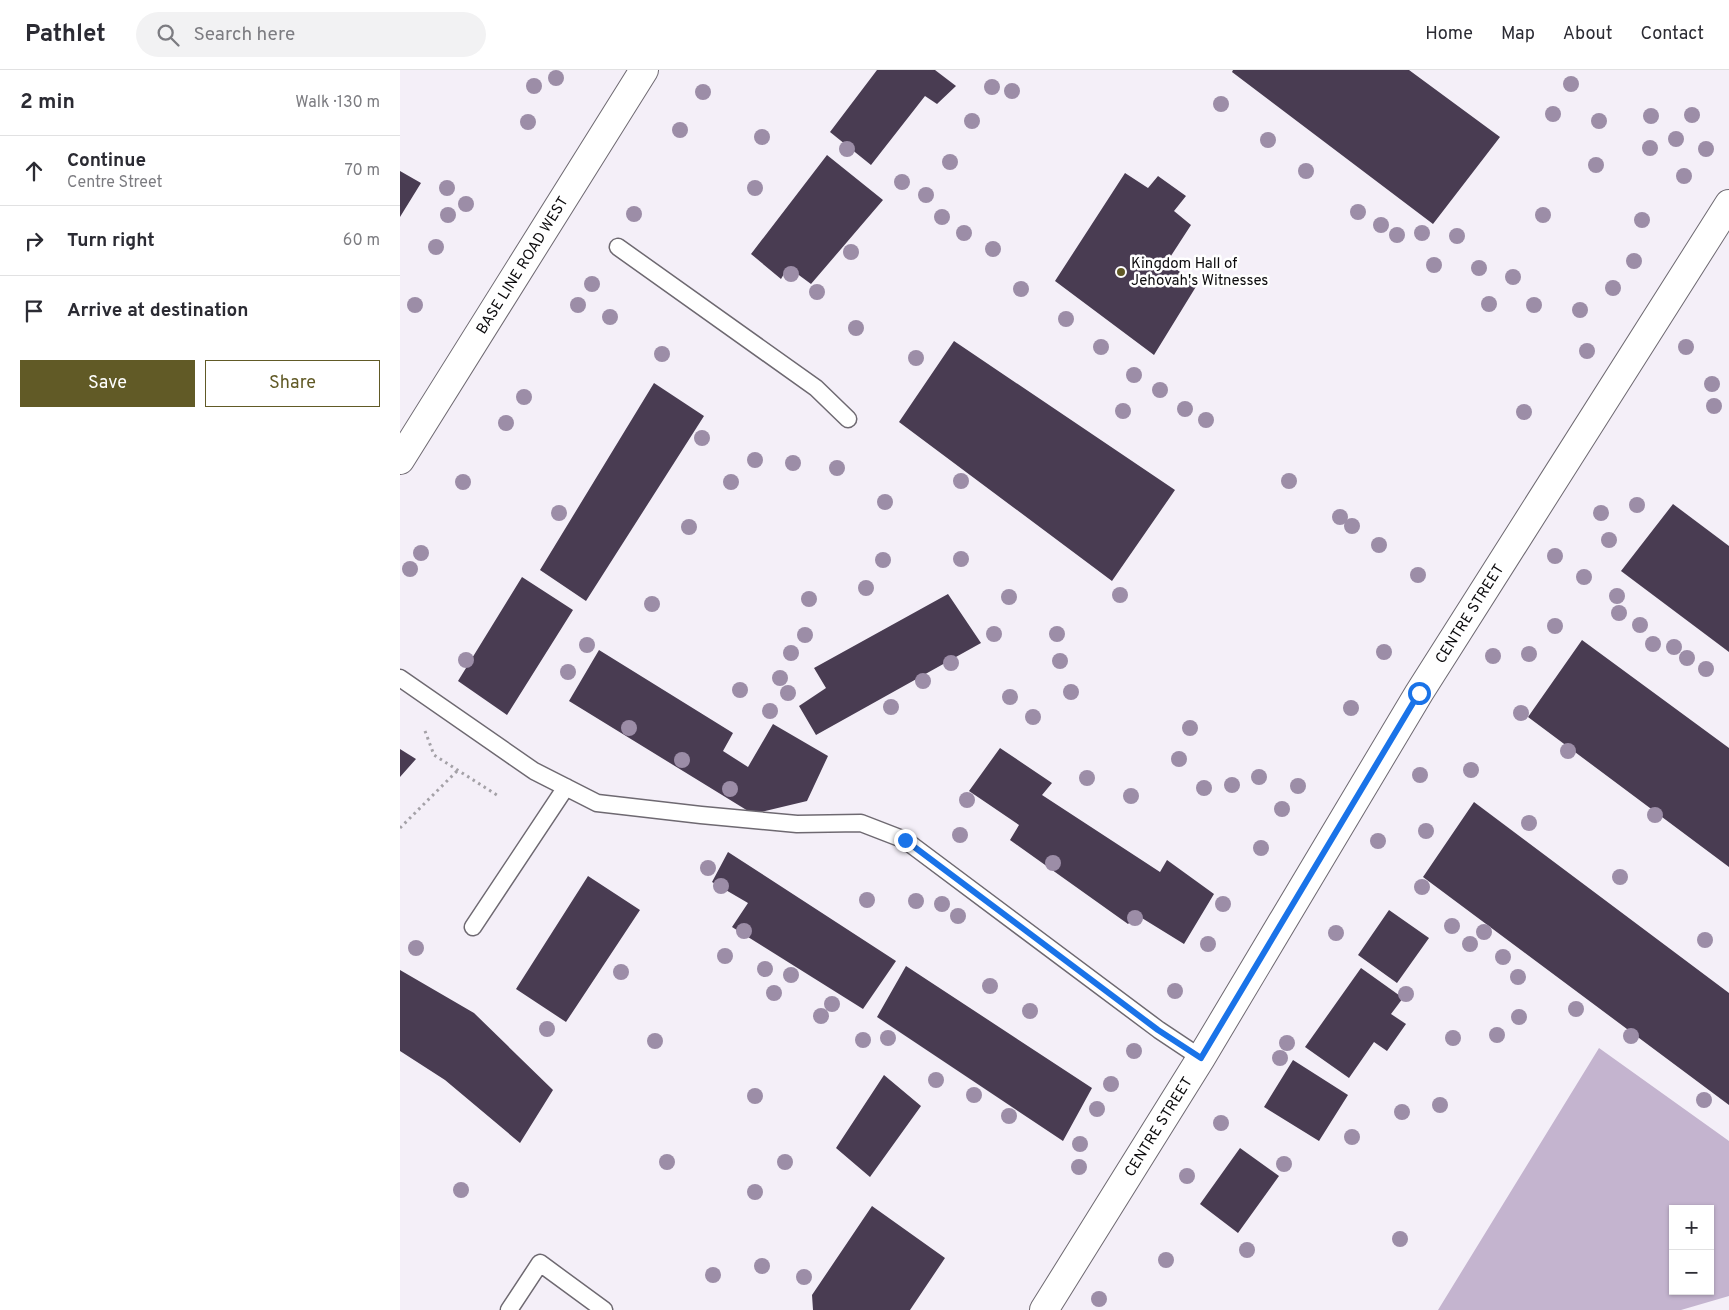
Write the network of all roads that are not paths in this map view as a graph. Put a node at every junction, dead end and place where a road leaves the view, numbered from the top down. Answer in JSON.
{"nodes":[{"id":1,"x":644,"y":70,"type":"edge"},
{"id":2,"x":1729,"y":204,"type":"edge"},
{"id":3,"x":618,"y":247,"type":"dead end"},
{"id":4,"x":848,"y":419,"type":"dead end"},
{"id":5,"x":400,"y":460,"type":"edge"},
{"id":6,"x":400,"y":678,"type":"edge"},
{"id":7,"x":566,"y":787,"type":"junction"},
{"id":8,"x":473,"y":927,"type":"dead end"},
{"id":9,"x":1201,"y":1058,"type":"junction"},
{"id":10,"x":510,"y":1310,"type":"edge"},
{"id":11,"x":604,"y":1310,"type":"edge"},
{"id":12,"x":1044,"y":1310,"type":"edge"}],
"edges":[{"from":1,"to":5,"type":"street","name":"BASE LINE ROAD WEST"},
{"from":2,"to":9,"type":"street","name":"CENTRE STREET"},
{"from":3,"to":4,"type":"lane"},
{"from":6,"to":7,"type":"lane"},
{"from":7,"to":8,"type":"lane"},
{"from":7,"to":9,"type":"lane"},
{"from":9,"to":12,"type":"street","name":"CENTRE STREET"},
{"from":10,"to":11,"type":"lane"}]}
